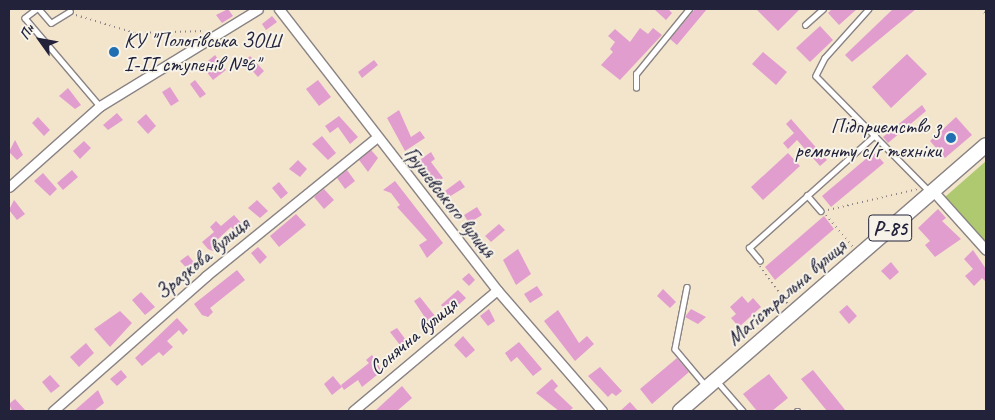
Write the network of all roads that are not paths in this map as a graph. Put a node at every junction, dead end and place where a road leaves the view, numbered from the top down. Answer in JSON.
{"nodes":[{"id":1,"x":38,"y":9,"type":"edge"},
{"id":2,"x":258,"y":9,"type":"edge"},
{"id":3,"x":279,"y":9,"type":"edge"},
{"id":4,"x":689,"y":9,"type":"edge"},
{"id":5,"x":823,"y":9,"type":"edge"},
{"id":6,"x":869,"y":9,"type":"edge"},
{"id":7,"x":70,"y":10,"type":"road end"},
{"id":8,"x":806,"y":25,"type":"dead end"},
{"id":9,"x":636,"y":88,"type":"dead end"},
{"id":10,"x":100,"y":106,"type":"junction"},
{"id":11,"x":874,"y":135,"type":"junction"},
{"id":12,"x":377,"y":137,"type":"junction"},
{"id":13,"x":986,"y":145,"type":"edge"},
{"id":14,"x":9,"y":187,"type":"edge"},
{"id":15,"x":927,"y":191,"type":"junction"},
{"id":16,"x":808,"y":195,"type":"junction"},
{"id":17,"x":821,"y":211,"type":"road end"},
{"id":18,"x":986,"y":250,"type":"edge"},
{"id":19,"x":760,"y":261,"type":"road end"},
{"id":20,"x":688,"y":287,"type":"dead end"},
{"id":21,"x":497,"y":290,"type":"junction"},
{"id":22,"x":711,"y":383,"type":"junction"},
{"id":23,"x":54,"y":411,"type":"edge"},
{"id":24,"x":353,"y":411,"type":"edge"},
{"id":25,"x":602,"y":411,"type":"edge"},
{"id":26,"x":680,"y":411,"type":"edge"},
{"id":27,"x":743,"y":411,"type":"edge"}],
"edges":[{"from":1,"to":7,"type":"lane"},
{"from":1,"to":10,"type":"lane"},
{"from":2,"to":10,"type":"street"},
{"from":3,"to":12,"type":"street","name":"Грушевського вулиця"},
{"from":4,"to":9,"type":"lane"},
{"from":5,"to":8,"type":"lane"},
{"from":6,"to":11,"type":"lane"},
{"from":10,"to":14,"type":"street"},
{"from":11,"to":15,"type":"lane"},
{"from":11,"to":16,"type":"lane"},
{"from":12,"to":21,"type":"street","name":"Грушевського вулиця"},
{"from":12,"to":23,"type":"street","name":"Зразкова вулиця"},
{"from":13,"to":15,"type":"main road","name":"Магістральна вулиця","number":"Р-85"},
{"from":15,"to":18,"type":"street"},
{"from":15,"to":22,"type":"main road","name":"Магістральна вулиця","number":"Р-85"},
{"from":16,"to":17,"type":"lane"},
{"from":16,"to":19,"type":"lane"},
{"from":20,"to":22,"type":"lane"},
{"from":21,"to":24,"type":"street","name":"Сонячна вулиця"},
{"from":21,"to":25,"type":"street","name":"Грушевського вулиця"},
{"from":22,"to":26,"type":"main road","name":"Магістральна вулиця","number":"Р-85"},
{"from":22,"to":27,"type":"lane"}]}
